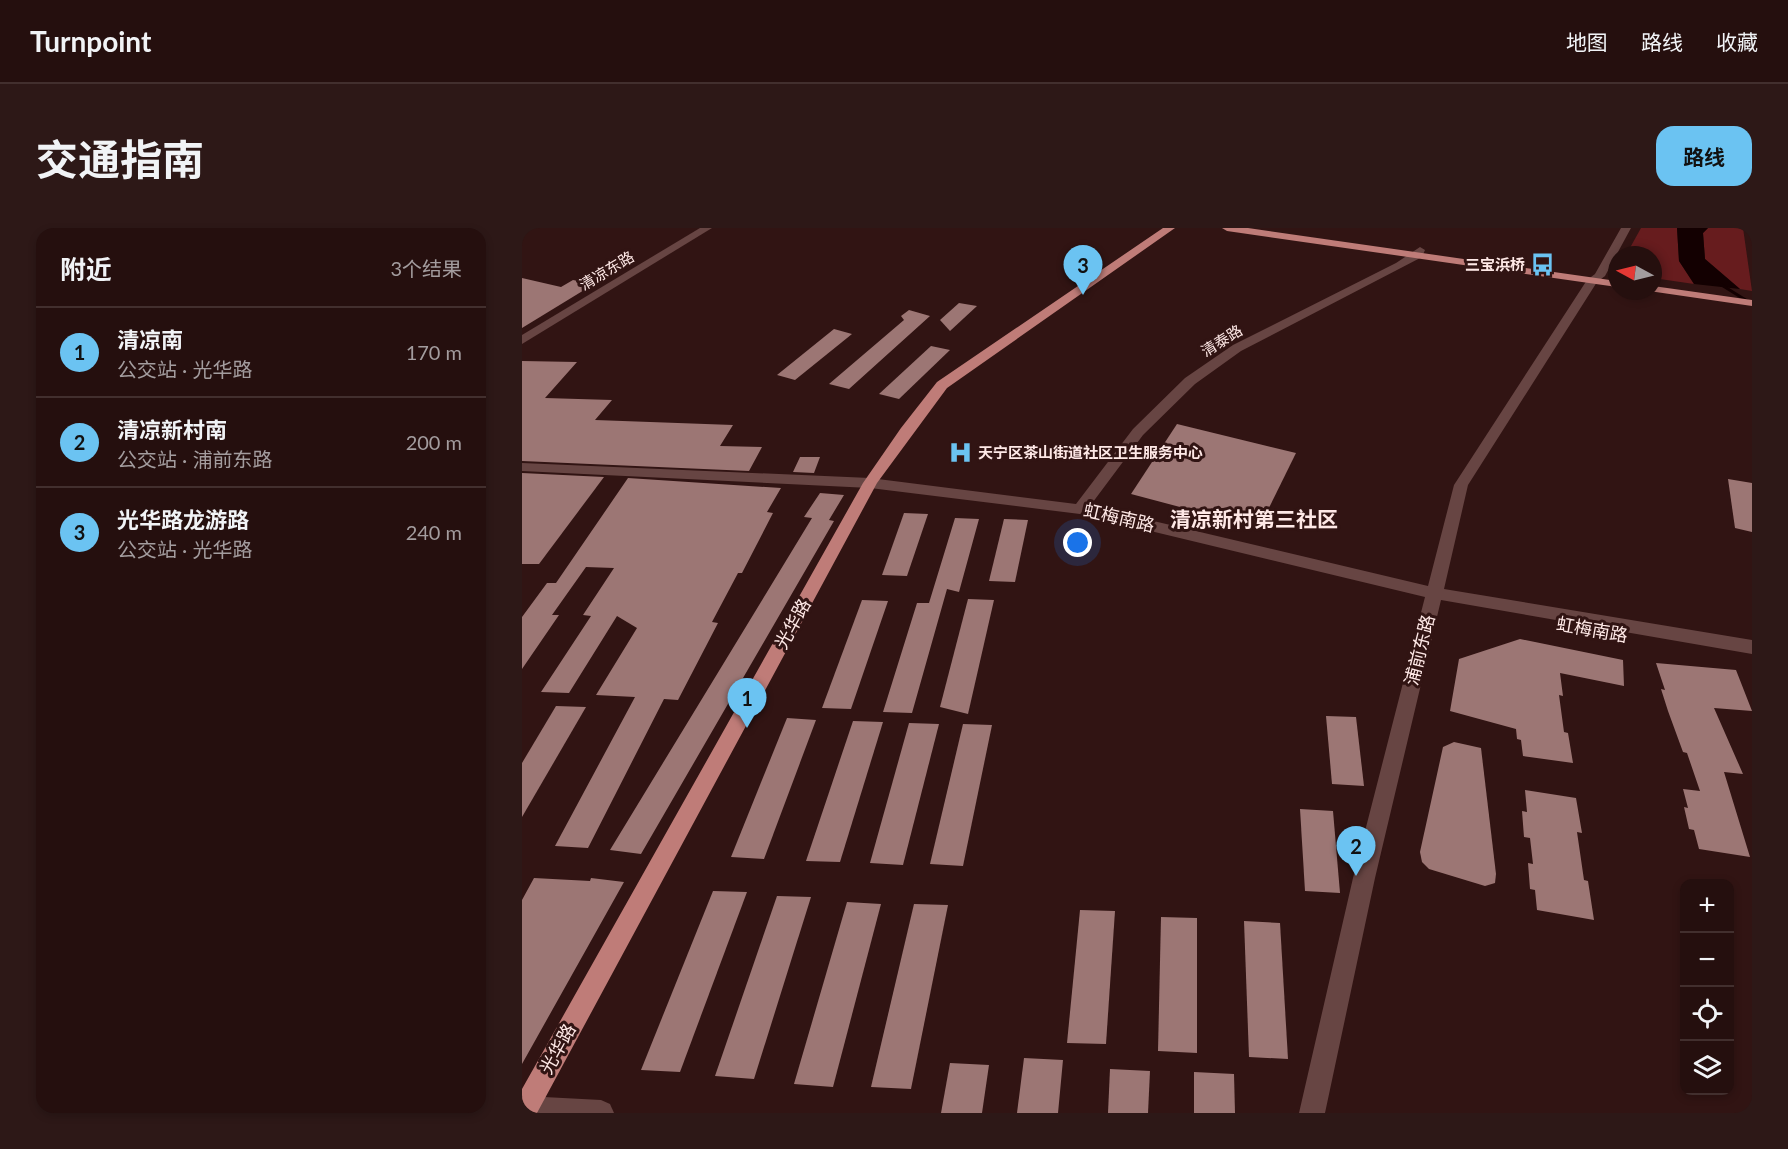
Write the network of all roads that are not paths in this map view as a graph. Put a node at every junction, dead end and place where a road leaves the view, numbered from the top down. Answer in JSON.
{"nodes":[{"id":1,"x":708,"y":228,"type":"edge"},
{"id":2,"x":1170,"y":228,"type":"edge"},
{"id":3,"x":1227,"y":228,"type":"edge"},
{"id":4,"x":1261,"y":228,"type":"edge"},
{"id":5,"x":1626,"y":228,"type":"edge"},
{"id":6,"x":1419,"y":253,"type":"junction"},
{"id":7,"x":1596,"y":278,"type":"junction"},
{"id":8,"x":1608,"y":278,"type":"edge"},
{"id":9,"x":1608,"y":281,"type":"edge"},
{"id":10,"x":1662,"y":284,"type":"edge"},
{"id":11,"x":1662,"y":290,"type":"edge"},
{"id":12,"x":1752,"y":297,"type":"edge"},
{"id":13,"x":1752,"y":303,"type":"edge"},
{"id":14,"x":522,"y":340,"type":"edge"},
{"id":15,"x":522,"y":467,"type":"edge"},
{"id":16,"x":870,"y":483,"type":"junction"},
{"id":17,"x":1080,"y":509,"type":"junction"},
{"id":18,"x":1434,"y":592,"type":"junction"},
{"id":19,"x":1752,"y":646,"type":"edge"},
{"id":20,"x":1752,"y":659,"type":"edge"},
{"id":21,"x":524,"y":1111,"type":"edge"},
{"id":22,"x":601,"y":1113,"type":"edge"},
{"id":23,"x":1312,"y":1113,"type":"edge"}],
"edges":[{"from":1,"to":14,"type":"street","name":"清凉东路"},
{"from":2,"to":16,"type":"main road","name":"光华路"},
{"from":3,"to":6,"type":"main road"},
{"from":4,"to":6,"type":"main road"},
{"from":5,"to":7,"type":"street","name":"浦前东路"},
{"from":6,"to":7,"type":"main road"},
{"from":6,"to":17,"type":"street","name":"清泰路"},
{"from":7,"to":8,"type":"main road"},
{"from":7,"to":9,"type":"main road"},
{"from":7,"to":18,"type":"street","name":"浦前东路"},
{"from":10,"to":12,"type":"main road"},
{"from":11,"to":13,"type":"main road"},
{"from":15,"to":16,"type":"street","name":"虹梅南路"},
{"from":16,"to":17,"type":"street","name":"虹梅南路"},
{"from":16,"to":21,"type":"main road","name":"光华路"},
{"from":17,"to":18,"type":"street","name":"虹梅南路"},
{"from":18,"to":19,"type":"street","name":"虹梅南路"},
{"from":18,"to":20,"type":"street","name":"虹梅南路"},
{"from":18,"to":23,"type":"street","name":"浦前东路"},
{"from":21,"to":22,"type":"street"}]}
